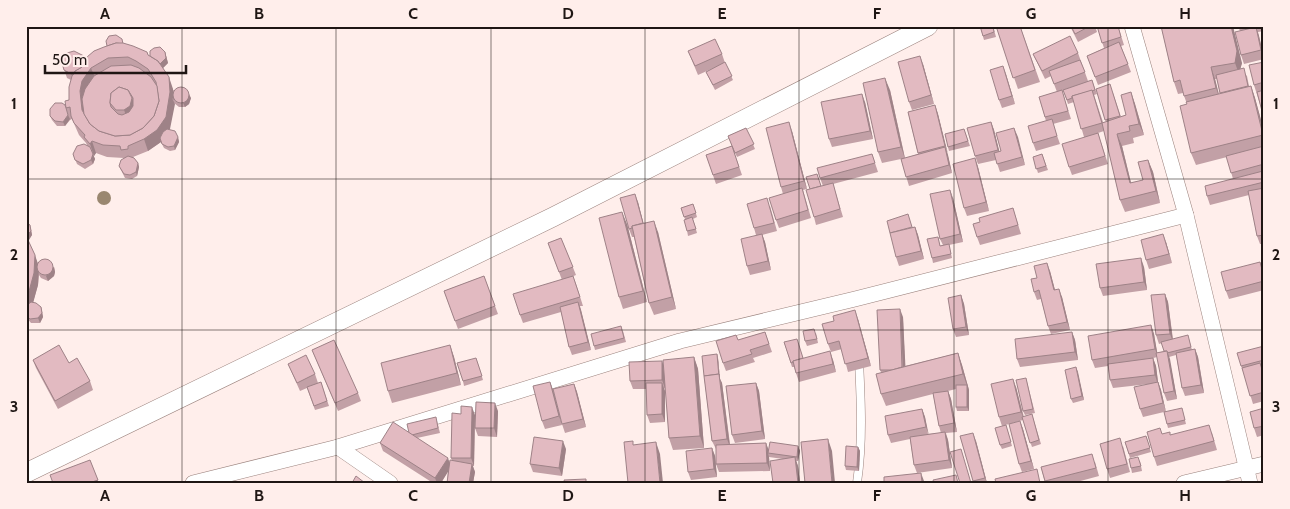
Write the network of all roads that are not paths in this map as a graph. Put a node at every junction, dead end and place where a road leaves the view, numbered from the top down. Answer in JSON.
{"nodes":[{"id":1,"x":928,"y":26,"type":"edge"},
{"id":2,"x":1132,"y":26,"type":"edge"},
{"id":3,"x":1186,"y":215,"type":"junction"},
{"id":4,"x":858,"y":356,"type":"edge"},
{"id":5,"x":338,"y":447,"type":"junction"},
{"id":6,"x":1264,"y":464,"type":"edge"},
{"id":7,"x":26,"y":473,"type":"edge"},
{"id":8,"x":1248,"y":475,"type":"edge"},
{"id":9,"x":193,"y":483,"type":"edge"},
{"id":10,"x":390,"y":483,"type":"edge"},
{"id":11,"x":856,"y":483,"type":"edge"},
{"id":12,"x":1184,"y":483,"type":"edge"}],
"edges":[{"from":1,"to":7,"type":"street"},
{"from":2,"to":3,"type":"street"},
{"from":3,"to":5,"type":"street"},
{"from":3,"to":8,"type":"street"},
{"from":4,"to":11,"type":"lane"},
{"from":5,"to":9,"type":"street"},
{"from":5,"to":10,"type":"street"},
{"from":6,"to":8,"type":"street"},
{"from":8,"to":12,"type":"street"}]}
